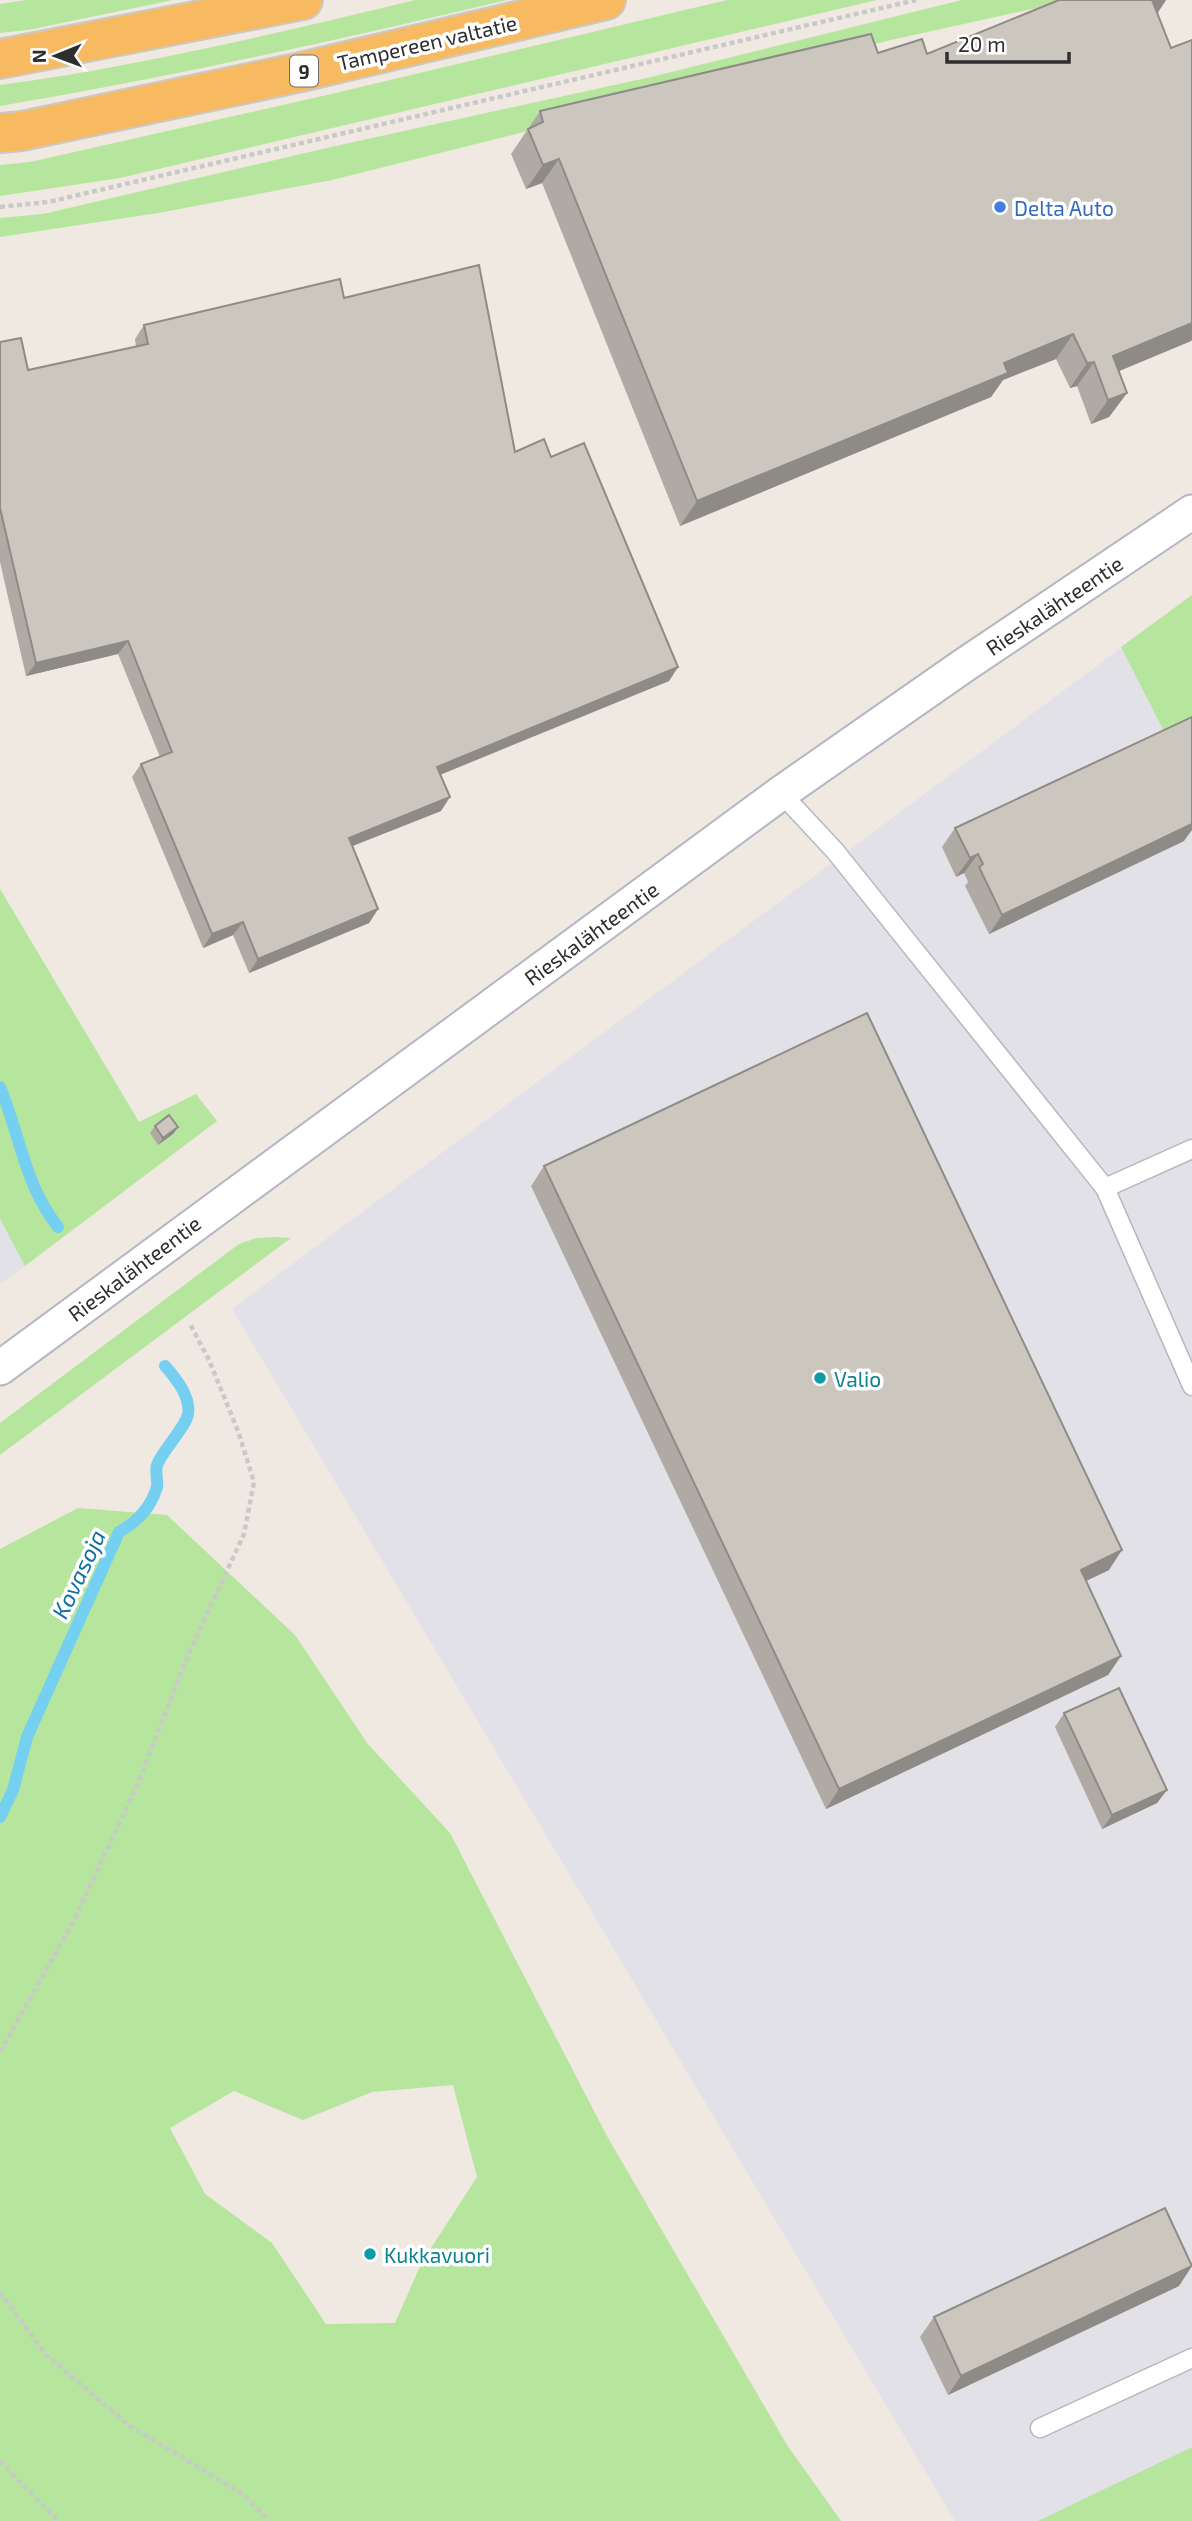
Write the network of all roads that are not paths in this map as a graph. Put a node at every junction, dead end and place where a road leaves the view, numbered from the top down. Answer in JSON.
{"nodes":[{"id":1,"x":303,"y":0,"type":"edge"},
{"id":2,"x":606,"y":0,"type":"edge"},
{"id":3,"x":0,"y":59,"type":"edge"},
{"id":4,"x":0,"y":133,"type":"edge"},
{"id":5,"x":1192,"y":512,"type":"edge"},
{"id":6,"x":781,"y":793,"type":"junction"},
{"id":7,"x":1192,"y":1149,"type":"edge"},
{"id":8,"x":1105,"y":1188,"type":"junction"},
{"id":9,"x":0,"y":1368,"type":"edge"},
{"id":10,"x":1192,"y":1386,"type":"edge"},
{"id":11,"x":1192,"y":2358,"type":"edge"},
{"id":12,"x":1040,"y":2428,"type":"dead end"}],
"edges":[{"from":1,"to":3,"type":"highway"},
{"from":2,"to":4,"type":"highway","name":"Tampereen valtatie","number":"9"},
{"from":5,"to":6,"type":"street","name":"Rieskalähteentie"},
{"from":6,"to":8,"type":"lane"},
{"from":6,"to":9,"type":"street","name":"Rieskalähteentie"},
{"from":7,"to":8,"type":"lane"},
{"from":8,"to":10,"type":"lane"},
{"from":11,"to":12,"type":"lane"}]}
